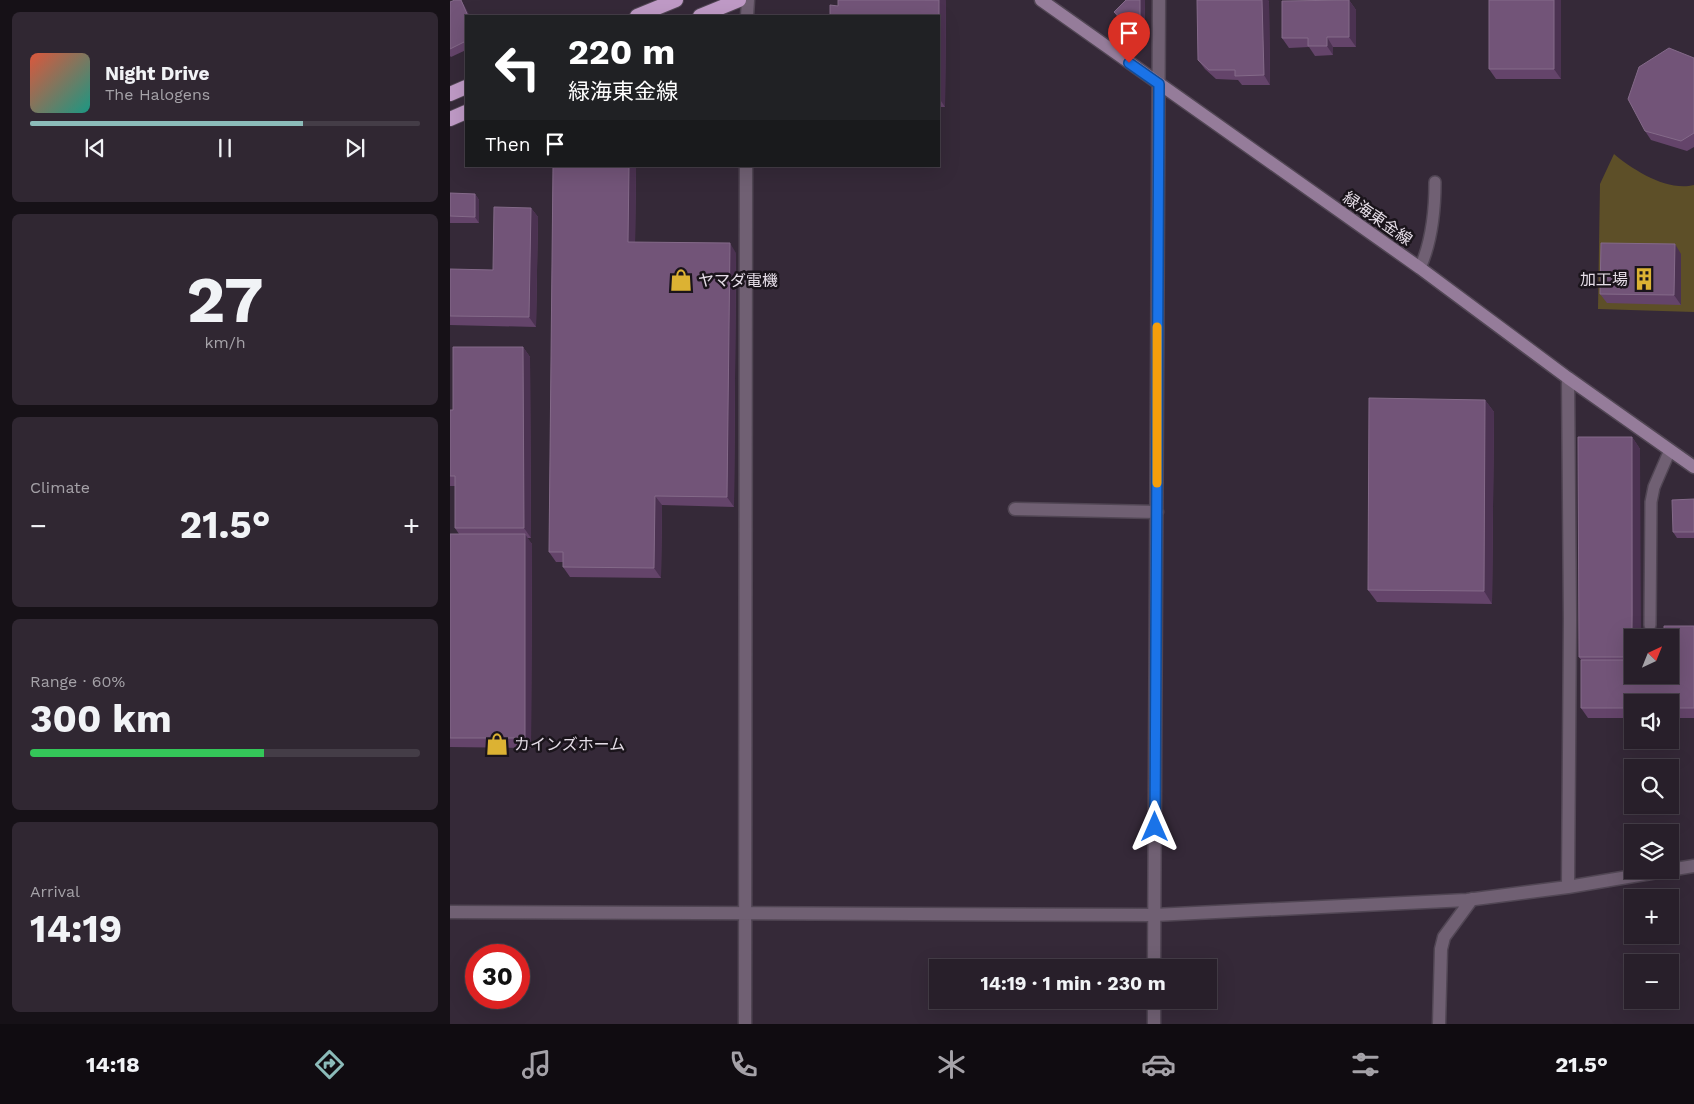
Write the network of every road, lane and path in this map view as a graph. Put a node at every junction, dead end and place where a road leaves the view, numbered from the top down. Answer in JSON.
{"nodes":[{"id":1,"x":676,"y":0,"type":"edge"},
{"id":2,"x":739,"y":0,"type":"edge"},
{"id":3,"x":748,"y":0,"type":"edge"},
{"id":4,"x":1040,"y":0,"type":"edge"},
{"id":5,"x":1159,"y":0,"type":"edge"},
{"id":6,"x":639,"y":15,"type":"edge"},
{"id":7,"x":702,"y":15,"type":"edge"},
{"id":8,"x":747,"y":15,"type":"edge"},
{"id":9,"x":1159,"y":84,"type":"junction"},
{"id":10,"x":465,"y":87,"type":"edge"},
{"id":11,"x":450,"y":94,"type":"edge"},
{"id":12,"x":465,"y":112,"type":"edge"},
{"id":13,"x":450,"y":119,"type":"edge"},
{"id":14,"x":746,"y":167,"type":"edge"},
{"id":15,"x":1435,"y":182,"type":"dead end"},
{"id":16,"x":1420,"y":268,"type":"junction"},
{"id":17,"x":1568,"y":378,"type":"junction"},
{"id":18,"x":1670,"y":450,"type":"junction"},
{"id":19,"x":1694,"y":467,"type":"edge"},
{"id":20,"x":1015,"y":509,"type":"dead end"},
{"id":21,"x":1156,"y":512,"type":"junction"},
{"id":22,"x":1650,"y":625,"type":"dead end"},
{"id":23,"x":1694,"y":866,"type":"edge"},
{"id":24,"x":1568,"y":887,"type":"junction"},
{"id":25,"x":1472,"y":900,"type":"junction"},
{"id":26,"x":450,"y":912,"type":"edge"},
{"id":27,"x":744,"y":912,"type":"junction"},
{"id":28,"x":1154,"y":915,"type":"junction"},
{"id":29,"x":1154,"y":959,"type":"edge"},
{"id":30,"x":1154,"y":1009,"type":"edge"},
{"id":31,"x":745,"y":1024,"type":"edge"},
{"id":32,"x":1154,"y":1024,"type":"edge"},
{"id":33,"x":1440,"y":1024,"type":"edge"}],
"edges":[{"from":1,"to":6,"type":"highway"},
{"from":2,"to":7,"type":"highway"},
{"from":3,"to":8,"type":"street"},
{"from":4,"to":9,"type":"main road","name":"緑海東金線"},
{"from":5,"to":9,"type":"street"},
{"from":9,"to":16,"type":"main road","name":"緑海東金線"},
{"from":9,"to":21,"type":"street"},
{"from":10,"to":11,"type":"highway"},
{"from":12,"to":13,"type":"highway"},
{"from":14,"to":27,"type":"street"},
{"from":15,"to":16,"type":"lane"},
{"from":16,"to":17,"type":"main road","name":"緑海東金線"},
{"from":17,"to":18,"type":"main road","name":"緑海東金線"},
{"from":17,"to":24,"type":"street"},
{"from":18,"to":19,"type":"main road","name":"緑海東金線"},
{"from":18,"to":22,"type":"lane"},
{"from":20,"to":21,"type":"street"},
{"from":21,"to":28,"type":"street"},
{"from":23,"to":24,"type":"street"},
{"from":24,"to":25,"type":"street"},
{"from":25,"to":28,"type":"street"},
{"from":25,"to":33,"type":"street"},
{"from":26,"to":27,"type":"street"},
{"from":27,"to":28,"type":"street"},
{"from":27,"to":31,"type":"street"},
{"from":28,"to":29,"type":"street"},
{"from":30,"to":32,"type":"street"}]}
